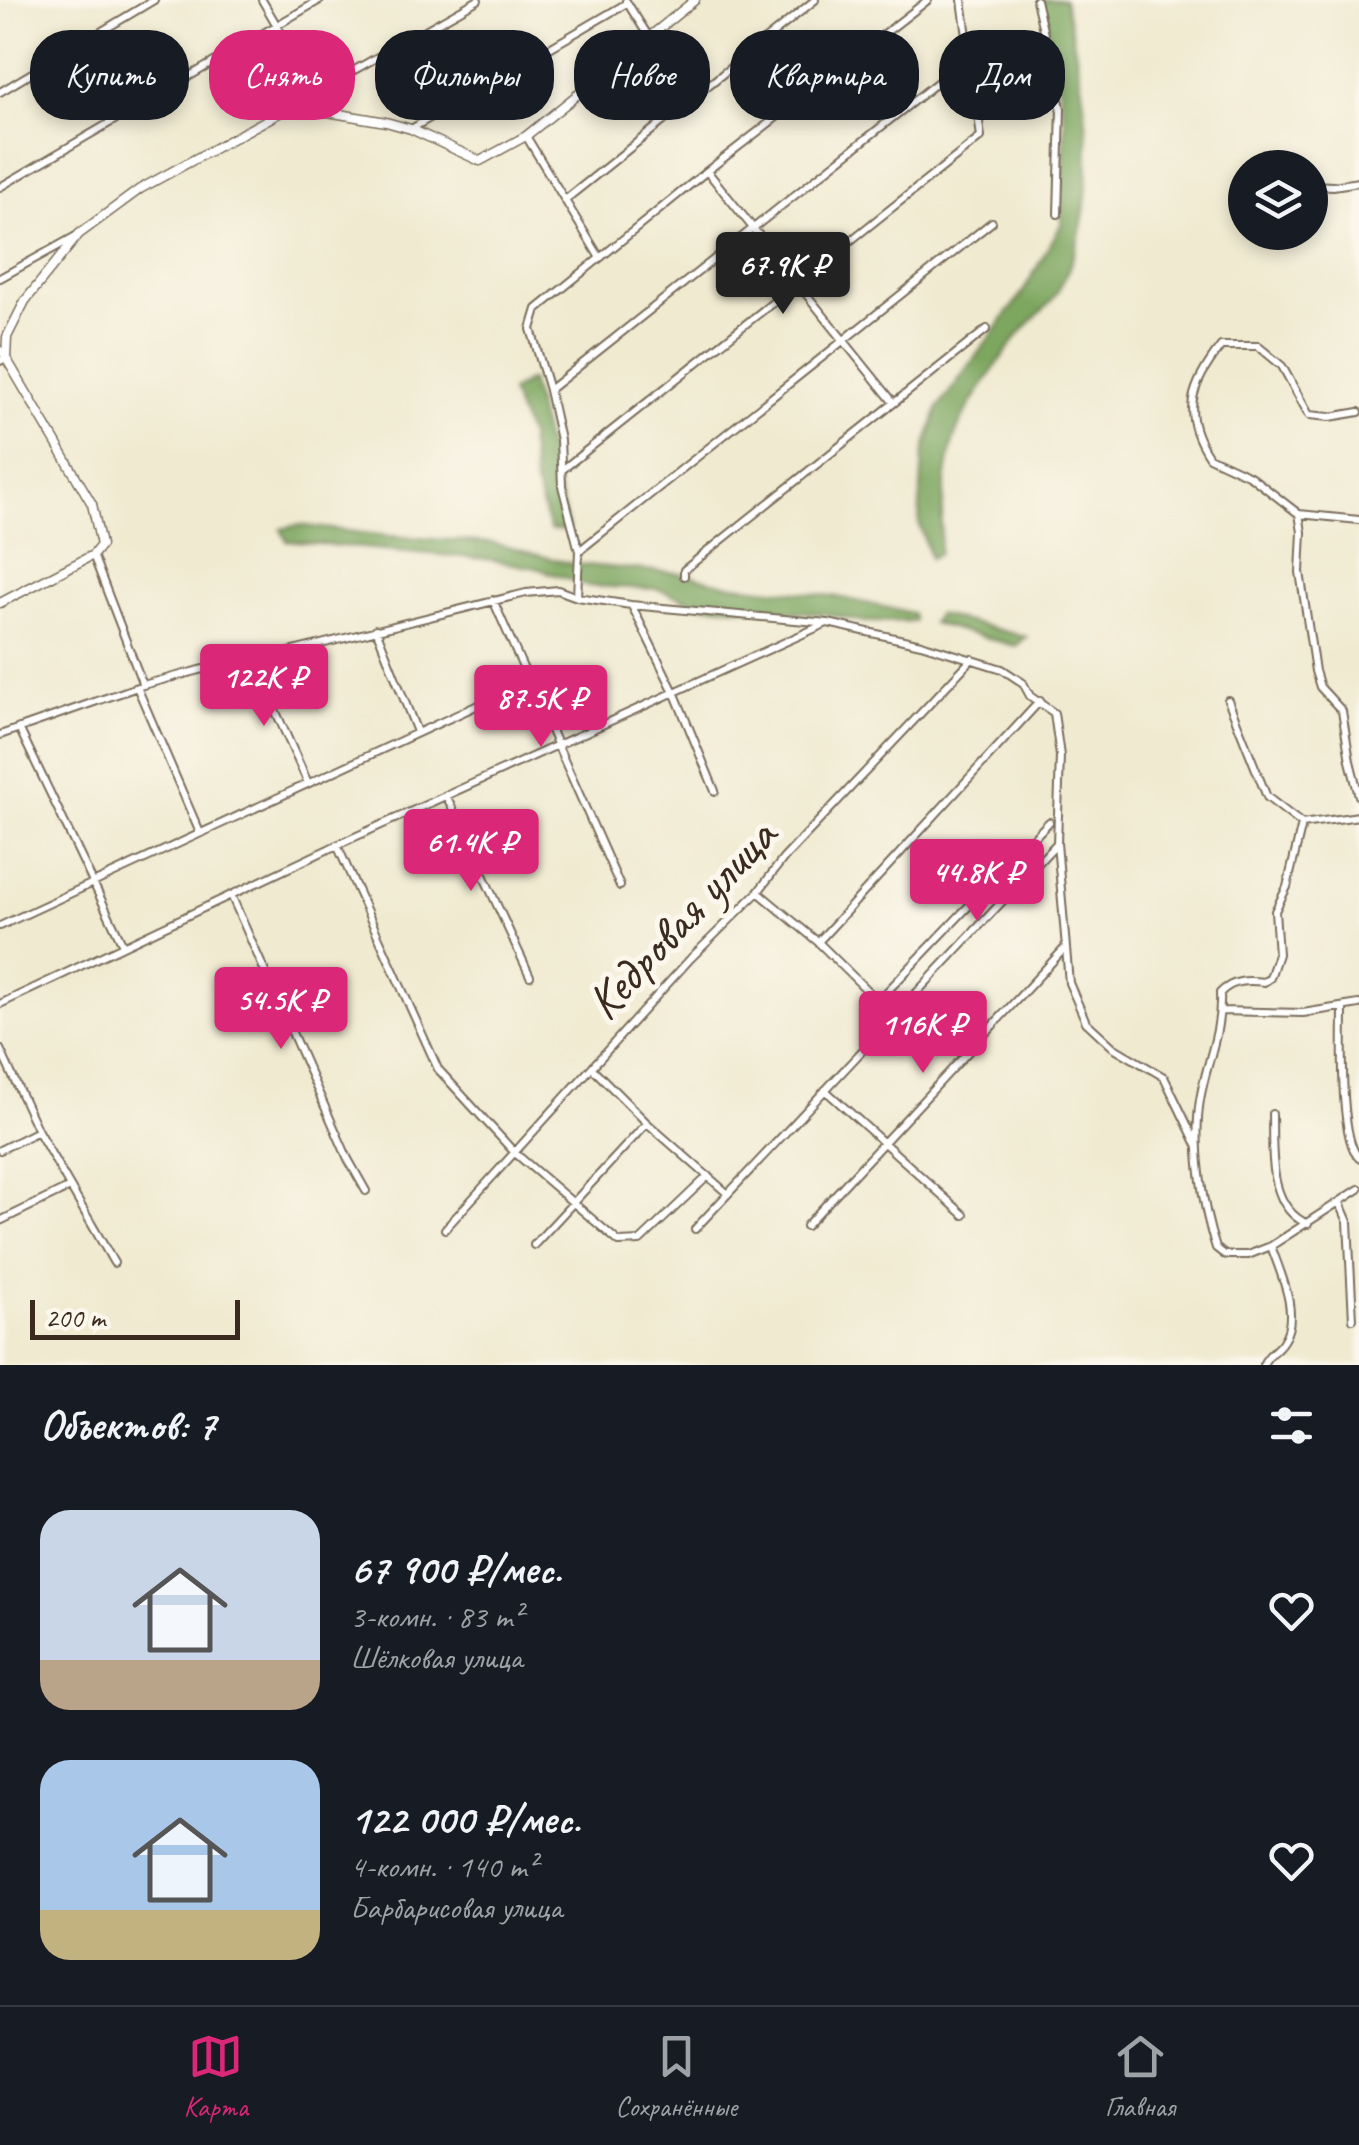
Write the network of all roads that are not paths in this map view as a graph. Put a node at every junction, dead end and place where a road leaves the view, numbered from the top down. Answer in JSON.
{"nodes":[{"id":1,"x":154,"y":0,"type":"edge"},
{"id":2,"x":262,"y":0,"type":"edge"},
{"id":3,"x":320,"y":0,"type":"edge"},
{"id":4,"x":478,"y":0,"type":"edge"},
{"id":5,"x":695,"y":0,"type":"edge"},
{"id":6,"x":815,"y":0,"type":"edge"},
{"id":7,"x":928,"y":0,"type":"edge"},
{"id":8,"x":962,"y":0,"type":"edge"},
{"id":9,"x":1036,"y":0,"type":"edge"},
{"id":10,"x":627,"y":1,"type":"edge"},
{"id":11,"x":277,"y":25,"type":"junction"},
{"id":12,"x":280,"y":30,"type":"edge"},
{"id":13,"x":645,"y":30,"type":"edge"},
{"id":14,"x":658,"y":30,"type":"edge"},
{"id":15,"x":966,"y":30,"type":"edge"},
{"id":16,"x":1043,"y":30,"type":"edge"},
{"id":17,"x":355,"y":70,"type":"edge"},
{"id":18,"x":939,"y":82,"type":"edge"},
{"id":19,"x":0,"y":92,"type":"edge"},
{"id":20,"x":574,"y":97,"type":"edge"},
{"id":21,"x":355,"y":116,"type":"edge"},
{"id":22,"x":266,"y":120,"type":"edge"},
{"id":23,"x":980,"y":120,"type":"edge"},
{"id":24,"x":1061,"y":120,"type":"edge"},
{"id":25,"x":411,"y":129,"type":"junction"},
{"id":26,"x":526,"y":136,"type":"junction"},
{"id":27,"x":707,"y":171,"type":"junction"},
{"id":28,"x":1359,"y":182,"type":"edge"},
{"id":29,"x":1328,"y":186,"type":"edge"},
{"id":30,"x":0,"y":187,"type":"edge"},
{"id":31,"x":565,"y":200,"type":"junction"},
{"id":32,"x":1058,"y":214,"type":"dead end"},
{"id":33,"x":992,"y":222,"type":"dead end"},
{"id":34,"x":753,"y":228,"type":"junction"},
{"id":35,"x":78,"y":234,"type":"junction"},
{"id":36,"x":600,"y":258,"type":"junction"},
{"id":37,"x":0,"y":278,"type":"edge"},
{"id":38,"x":797,"y":282,"type":"junction"},
{"id":39,"x":987,"y":330,"type":"dead end"},
{"id":40,"x":843,"y":339,"type":"junction"},
{"id":41,"x":2,"y":356,"type":"edge"},
{"id":42,"x":549,"y":390,"type":"junction"},
{"id":43,"x":894,"y":403,"type":"junction"},
{"id":44,"x":1359,"y":412,"type":"edge"},
{"id":45,"x":561,"y":471,"type":"junction"},
{"id":46,"x":1299,"y":514,"type":"junction"},
{"id":47,"x":1359,"y":520,"type":"edge"},
{"id":48,"x":579,"y":551,"type":"junction"},
{"id":49,"x":92,"y":555,"type":"junction"},
{"id":50,"x":684,"y":576,"type":"dead end"},
{"id":51,"x":577,"y":597,"type":"junction"},
{"id":52,"x":493,"y":600,"type":"junction"},
{"id":53,"x":0,"y":603,"type":"edge"},
{"id":54,"x":631,"y":605,"type":"junction"},
{"id":55,"x":828,"y":622,"type":"junction"},
{"id":56,"x":376,"y":629,"type":"junction"},
{"id":57,"x":972,"y":658,"type":"junction"},
{"id":58,"x":253,"y":661,"type":"junction"},
{"id":59,"x":530,"y":681,"type":"junction"},
{"id":60,"x":140,"y":686,"type":"junction"},
{"id":61,"x":674,"y":694,"type":"junction"},
{"id":62,"x":1228,"y":700,"type":"dead end"},
{"id":63,"x":1040,"y":701,"type":"junction"},
{"id":64,"x":19,"y":728,"type":"junction"},
{"id":65,"x":416,"y":732,"type":"junction"},
{"id":66,"x":0,"y":735,"type":"edge"},
{"id":67,"x":558,"y":744,"type":"junction"},
{"id":68,"x":308,"y":782,"type":"junction"},
{"id":69,"x":716,"y":792,"type":"dead end"},
{"id":70,"x":446,"y":795,"type":"junction"},
{"id":71,"x":1359,"y":796,"type":"edge"},
{"id":72,"x":1359,"y":816,"type":"edge"},
{"id":73,"x":1049,"y":822,"type":"dead end"},
{"id":74,"x":1302,"y":824,"type":"junction"},
{"id":75,"x":200,"y":833,"type":"junction"},
{"id":76,"x":1057,"y":843,"type":"junction"},
{"id":77,"x":337,"y":845,"type":"junction"},
{"id":78,"x":93,"y":883,"type":"junction"},
{"id":79,"x":620,"y":886,"type":"dead end"},
{"id":80,"x":758,"y":892,"type":"junction"},
{"id":81,"x":231,"y":895,"type":"junction"},
{"id":82,"x":0,"y":926,"type":"edge"},
{"id":83,"x":818,"y":942,"type":"junction"},
{"id":84,"x":123,"y":945,"type":"junction"},
{"id":85,"x":1065,"y":948,"type":"junction"},
{"id":86,"x":530,"y":976,"type":"dead end"},
{"id":87,"x":878,"y":1001,"type":"junction"},
{"id":88,"x":0,"y":1004,"type":"edge"},
{"id":89,"x":1359,"y":1004,"type":"edge"},
{"id":90,"x":1343,"y":1008,"type":"junction"},
{"id":91,"x":1221,"y":1011,"type":"junction"},
{"id":92,"x":894,"y":1017,"type":"junction"},
{"id":93,"x":0,"y":1048,"type":"edge"},
{"id":94,"x":593,"y":1069,"type":"junction"},
{"id":95,"x":825,"y":1090,"type":"junction"},
{"id":96,"x":1272,"y":1114,"type":"dead end"},
{"id":97,"x":647,"y":1123,"type":"junction"},
{"id":98,"x":38,"y":1131,"type":"junction"},
{"id":99,"x":885,"y":1144,"type":"junction"},
{"id":100,"x":1198,"y":1146,"type":"junction"},
{"id":101,"x":0,"y":1150,"type":"edge"},
{"id":102,"x":515,"y":1154,"type":"junction"},
{"id":103,"x":1359,"y":1158,"type":"edge"},
{"id":104,"x":708,"y":1176,"type":"junction"},
{"id":105,"x":70,"y":1187,"type":"junction"},
{"id":106,"x":1359,"y":1189,"type":"edge"},
{"id":107,"x":366,"y":1191,"type":"dead end"},
{"id":108,"x":728,"y":1194,"type":"junction"},
{"id":109,"x":1340,"y":1203,"type":"junction"},
{"id":110,"x":572,"y":1205,"type":"junction"},
{"id":111,"x":964,"y":1214,"type":"dead end"},
{"id":112,"x":0,"y":1222,"type":"edge"},
{"id":113,"x":1308,"y":1224,"type":"junction"},
{"id":114,"x":806,"y":1226,"type":"dead end"},
{"id":115,"x":445,"y":1229,"type":"dead end"},
{"id":116,"x":695,"y":1229,"type":"dead end"},
{"id":117,"x":534,"y":1245,"type":"dead end"},
{"id":118,"x":1272,"y":1246,"type":"junction"},
{"id":119,"x":114,"y":1264,"type":"dead end"},
{"id":120,"x":1354,"y":1319,"type":"dead end"},
{"id":121,"x":1263,"y":1365,"type":"edge"}],
"edges":[{"from":1,"to":19,"type":"street"},
{"from":2,"to":11,"type":"street"},
{"from":3,"to":11,"type":"street"},
{"from":4,"to":17,"type":"street"},
{"from":5,"to":14,"type":"street"},
{"from":6,"to":31,"type":"street"},
{"from":7,"to":27,"type":"street"},
{"from":8,"to":15,"type":"street"},
{"from":9,"to":16,"type":"street"},
{"from":10,"to":13,"type":"street"},
{"from":10,"to":25,"type":"street"},
{"from":11,"to":12,"type":"street"},
{"from":11,"to":30,"type":"street"},
{"from":18,"to":34,"type":"street"},
{"from":20,"to":26,"type":"street"},
{"from":21,"to":25,"type":"street"},
{"from":22,"to":35,"type":"street"},
{"from":23,"to":38,"type":"street"},
{"from":24,"to":32,"type":"street"},
{"from":25,"to":26,"type":"street"},
{"from":26,"to":31,"type":"street"},
{"from":27,"to":34,"type":"street"},
{"from":27,"to":36,"type":"street"},
{"from":28,"to":29,"type":"street"},
{"from":31,"to":36,"type":"street"},
{"from":33,"to":40,"type":"street"},
{"from":34,"to":38,"type":"street"},
{"from":34,"to":42,"type":"street"},
{"from":35,"to":37,"type":"street"},
{"from":35,"to":41,"type":"street"},
{"from":36,"to":42,"type":"street"},
{"from":38,"to":40,"type":"street"},
{"from":38,"to":45,"type":"street"},
{"from":39,"to":43,"type":"street"},
{"from":40,"to":43,"type":"street"},
{"from":40,"to":48,"type":"street"},
{"from":41,"to":49,"type":"street"},
{"from":42,"to":45,"type":"street"},
{"from":43,"to":50,"type":"street"},
{"from":44,"to":46,"type":"street"},
{"from":45,"to":48,"type":"street"},
{"from":46,"to":47,"type":"street"},
{"from":46,"to":71,"type":"street"},
{"from":48,"to":51,"type":"street"},
{"from":49,"to":53,"type":"street"},
{"from":49,"to":60,"type":"street"},
{"from":51,"to":52,"type":"street"},
{"from":51,"to":54,"type":"street"},
{"from":52,"to":56,"type":"street"},
{"from":52,"to":59,"type":"street"},
{"from":54,"to":55,"type":"street"},
{"from":54,"to":61,"type":"street"},
{"from":55,"to":57,"type":"street"},
{"from":55,"to":61,"type":"street"},
{"from":56,"to":58,"type":"street"},
{"from":56,"to":65,"type":"street"},
{"from":57,"to":63,"type":"street"},
{"from":57,"to":80,"type":"street","name":"Кедровая улица"},
{"from":58,"to":60,"type":"street"},
{"from":58,"to":68,"type":"street"},
{"from":59,"to":65,"type":"street"},
{"from":59,"to":67,"type":"street"},
{"from":60,"to":64,"type":"street"},
{"from":60,"to":75,"type":"street"},
{"from":61,"to":67,"type":"street"},
{"from":61,"to":69,"type":"street"},
{"from":62,"to":74,"type":"street"},
{"from":63,"to":76,"type":"street"},
{"from":63,"to":83,"type":"street"},
{"from":64,"to":66,"type":"street"},
{"from":64,"to":78,"type":"street"},
{"from":65,"to":68,"type":"street"},
{"from":67,"to":70,"type":"street"},
{"from":67,"to":79,"type":"street"},
{"from":68,"to":75,"type":"street"},
{"from":70,"to":77,"type":"street"},
{"from":70,"to":86,"type":"street"},
{"from":72,"to":74,"type":"street"},
{"from":73,"to":87,"type":"street"},
{"from":74,"to":91,"type":"street"},
{"from":75,"to":78,"type":"street"},
{"from":76,"to":85,"type":"street"},
{"from":76,"to":92,"type":"street"},
{"from":77,"to":81,"type":"street"},
{"from":77,"to":102,"type":"street"},
{"from":78,"to":82,"type":"street"},
{"from":78,"to":84,"type":"street"},
{"from":80,"to":83,"type":"street"},
{"from":80,"to":94,"type":"street","name":"Кедровая улица"},
{"from":81,"to":84,"type":"street"},
{"from":81,"to":107,"type":"street"},
{"from":83,"to":87,"type":"street"},
{"from":84,"to":88,"type":"street"},
{"from":85,"to":99,"type":"street"},
{"from":85,"to":100,"type":"street"},
{"from":87,"to":92,"type":"street"},
{"from":89,"to":90,"type":"street"},
{"from":90,"to":91,"type":"street"},
{"from":90,"to":103,"type":"street"},
{"from":91,"to":100,"type":"street"},
{"from":92,"to":95,"type":"street"},
{"from":93,"to":98,"type":"street"},
{"from":94,"to":97,"type":"street"},
{"from":94,"to":102,"type":"street","name":"Кедровая улица"},
{"from":95,"to":99,"type":"street"},
{"from":95,"to":108,"type":"street"},
{"from":96,"to":113,"type":"street"},
{"from":97,"to":104,"type":"street"},
{"from":97,"to":110,"type":"street"},
{"from":98,"to":101,"type":"street"},
{"from":98,"to":105,"type":"street"},
{"from":99,"to":111,"type":"street"},
{"from":99,"to":114,"type":"street"},
{"from":100,"to":118,"type":"street"},
{"from":102,"to":110,"type":"street"},
{"from":102,"to":115,"type":"street","name":"Кедровая улица"},
{"from":104,"to":108,"type":"street"},
{"from":104,"to":110,"type":"street"},
{"from":105,"to":112,"type":"street"},
{"from":105,"to":119,"type":"street"},
{"from":106,"to":109,"type":"street"},
{"from":108,"to":116,"type":"street"},
{"from":109,"to":113,"type":"street"},
{"from":109,"to":120,"type":"street"},
{"from":110,"to":117,"type":"street"},
{"from":113,"to":118,"type":"street"},
{"from":118,"to":121,"type":"street"}]}
